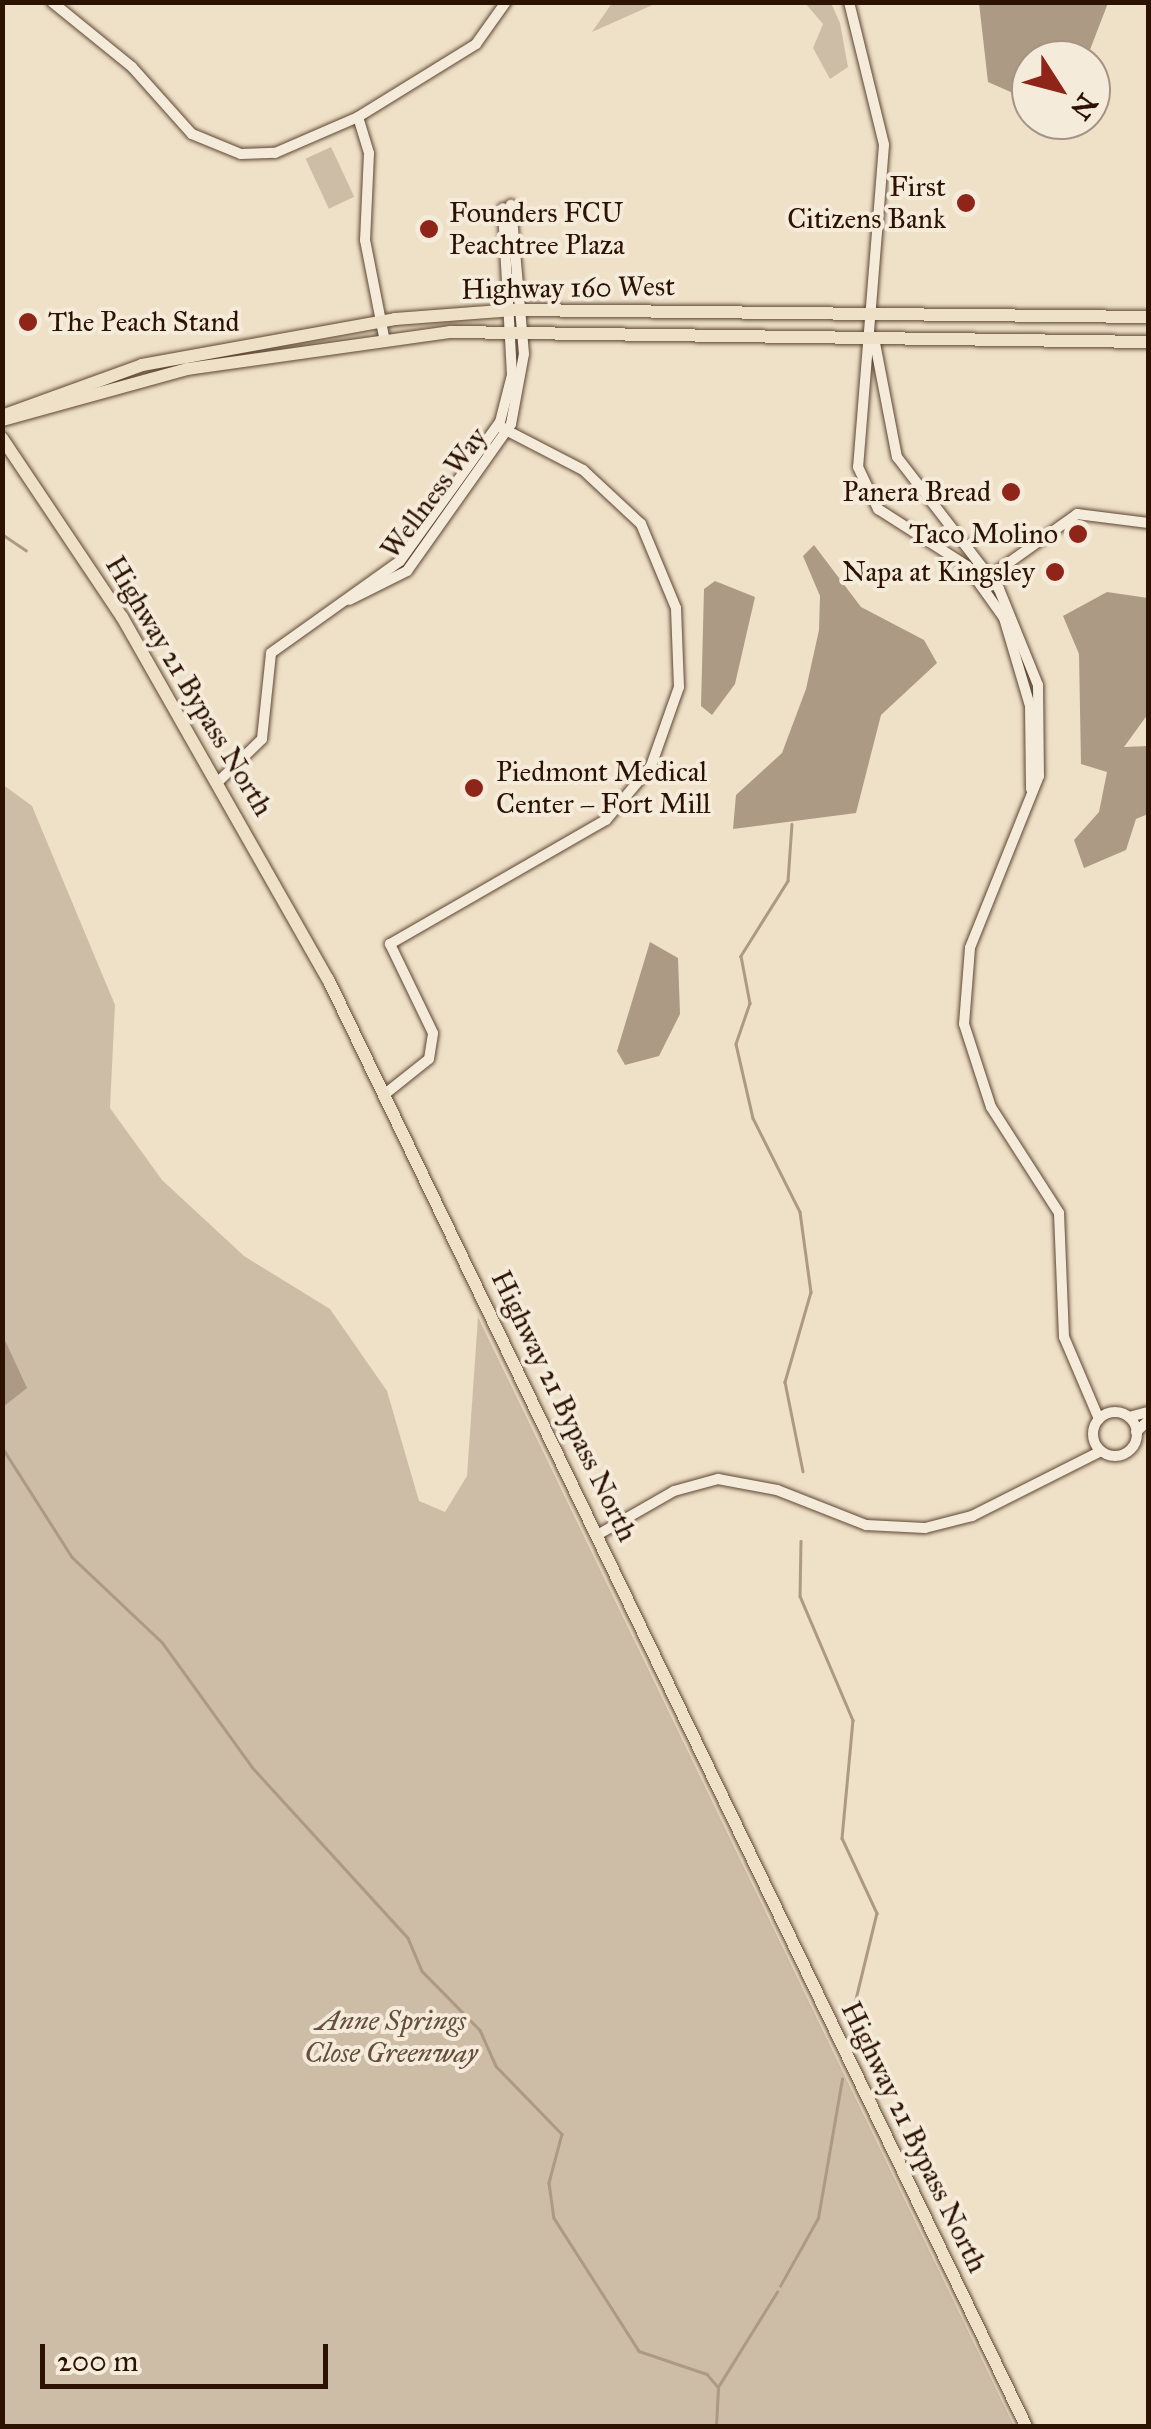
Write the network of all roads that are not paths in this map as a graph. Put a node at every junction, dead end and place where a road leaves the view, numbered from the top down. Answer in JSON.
{"nodes":[{"id":1,"x":52,"y":2,"type":"edge"},
{"id":2,"x":506,"y":2,"type":"edge"},
{"id":3,"x":849,"y":2,"type":"edge"},
{"id":4,"x":358,"y":117,"type":"junction"},
{"id":5,"x":507,"y":206,"type":"dead end"},
{"id":6,"x":874,"y":313,"type":"junction"},
{"id":7,"x":1148,"y":316,"type":"edge"},
{"id":8,"x":382,"y":321,"type":"junction"},
{"id":9,"x":515,"y":322,"type":"junction"},
{"id":10,"x":384,"y":337,"type":"junction"},
{"id":11,"x":874,"y":338,"type":"junction"},
{"id":12,"x":1148,"y":342,"type":"edge"},
{"id":13,"x":2,"y":418,"type":"edge"},
{"id":14,"x":503,"y":428,"type":"junction"},
{"id":15,"x":2,"y":438,"type":"edge"},
{"id":16,"x":1148,"y":522,"type":"edge"},
{"id":17,"x":986,"y":580,"type":"junction"},
{"id":18,"x":220,"y":780,"type":"junction"},
{"id":19,"x":386,"y":1094,"type":"junction"},
{"id":20,"x":1148,"y":1412,"type":"edge"},
{"id":21,"x":1103,"y":1416,"type":"junction"},
{"id":22,"x":1129,"y":1417,"type":"junction"},
{"id":23,"x":1148,"y":1421,"type":"edge"},
{"id":24,"x":1136,"y":1432,"type":"junction"},
{"id":25,"x":1093,"y":1439,"type":"junction"},
{"id":26,"x":1101,"y":1451,"type":"junction"},
{"id":27,"x":1067,"y":1462,"type":"junction"},
{"id":28,"x":598,"y":1534,"type":"junction"},
{"id":29,"x":1026,"y":2426,"type":"edge"}],
"edges":[{"from":1,"to":4,"type":"street"},
{"from":2,"to":4,"type":"street"},
{"from":3,"to":6,"type":"street"},
{"from":4,"to":8,"type":"street"},
{"from":5,"to":9,"type":"street","name":"Wellness Way"},
{"from":6,"to":7,"type":"main road","name":"Highway 160 West"},
{"from":6,"to":9,"type":"main road","name":"Highway 160 West"},
{"from":6,"to":11,"type":"street"},
{"from":8,"to":9,"type":"main road","name":"Highway 160 West"},
{"from":8,"to":10,"type":"street"},
{"from":8,"to":13,"type":"main road","name":"Highway 160 West"},
{"from":9,"to":10,"type":"main road","name":"Highway 160 West"},
{"from":9,"to":11,"type":"main road","name":"Highway 160 West"},
{"from":9,"to":14,"type":"street","name":"Wellness Way"},
{"from":10,"to":13,"type":"main road","name":"Highway 160 West"},
{"from":11,"to":12,"type":"main road","name":"Highway 160 West"},
{"from":11,"to":17,"type":"street"},
{"from":11,"to":17,"type":"street"},
{"from":14,"to":18,"type":"street","name":"Wellness Way"},
{"from":14,"to":19,"type":"street"},
{"from":15,"to":18,"type":"main road","name":"Highway 21 Bypass North"},
{"from":16,"to":17,"type":"street"},
{"from":17,"to":21,"type":"street"},
{"from":18,"to":19,"type":"main road","name":"Highway 21 Bypass North"},
{"from":19,"to":28,"type":"main road","name":"Highway 21 Bypass North"},
{"from":20,"to":22,"type":"street"},
{"from":21,"to":22,"type":"street"},
{"from":21,"to":25,"type":"street"},
{"from":22,"to":24,"type":"street"},
{"from":23,"to":24,"type":"street"},
{"from":24,"to":26,"type":"street"},
{"from":25,"to":26,"type":"street"},
{"from":25,"to":27,"type":"street"},
{"from":26,"to":27,"type":"street"},
{"from":27,"to":28,"type":"street"},
{"from":28,"to":29,"type":"main road","name":"Highway 21 Bypass North"}]}
